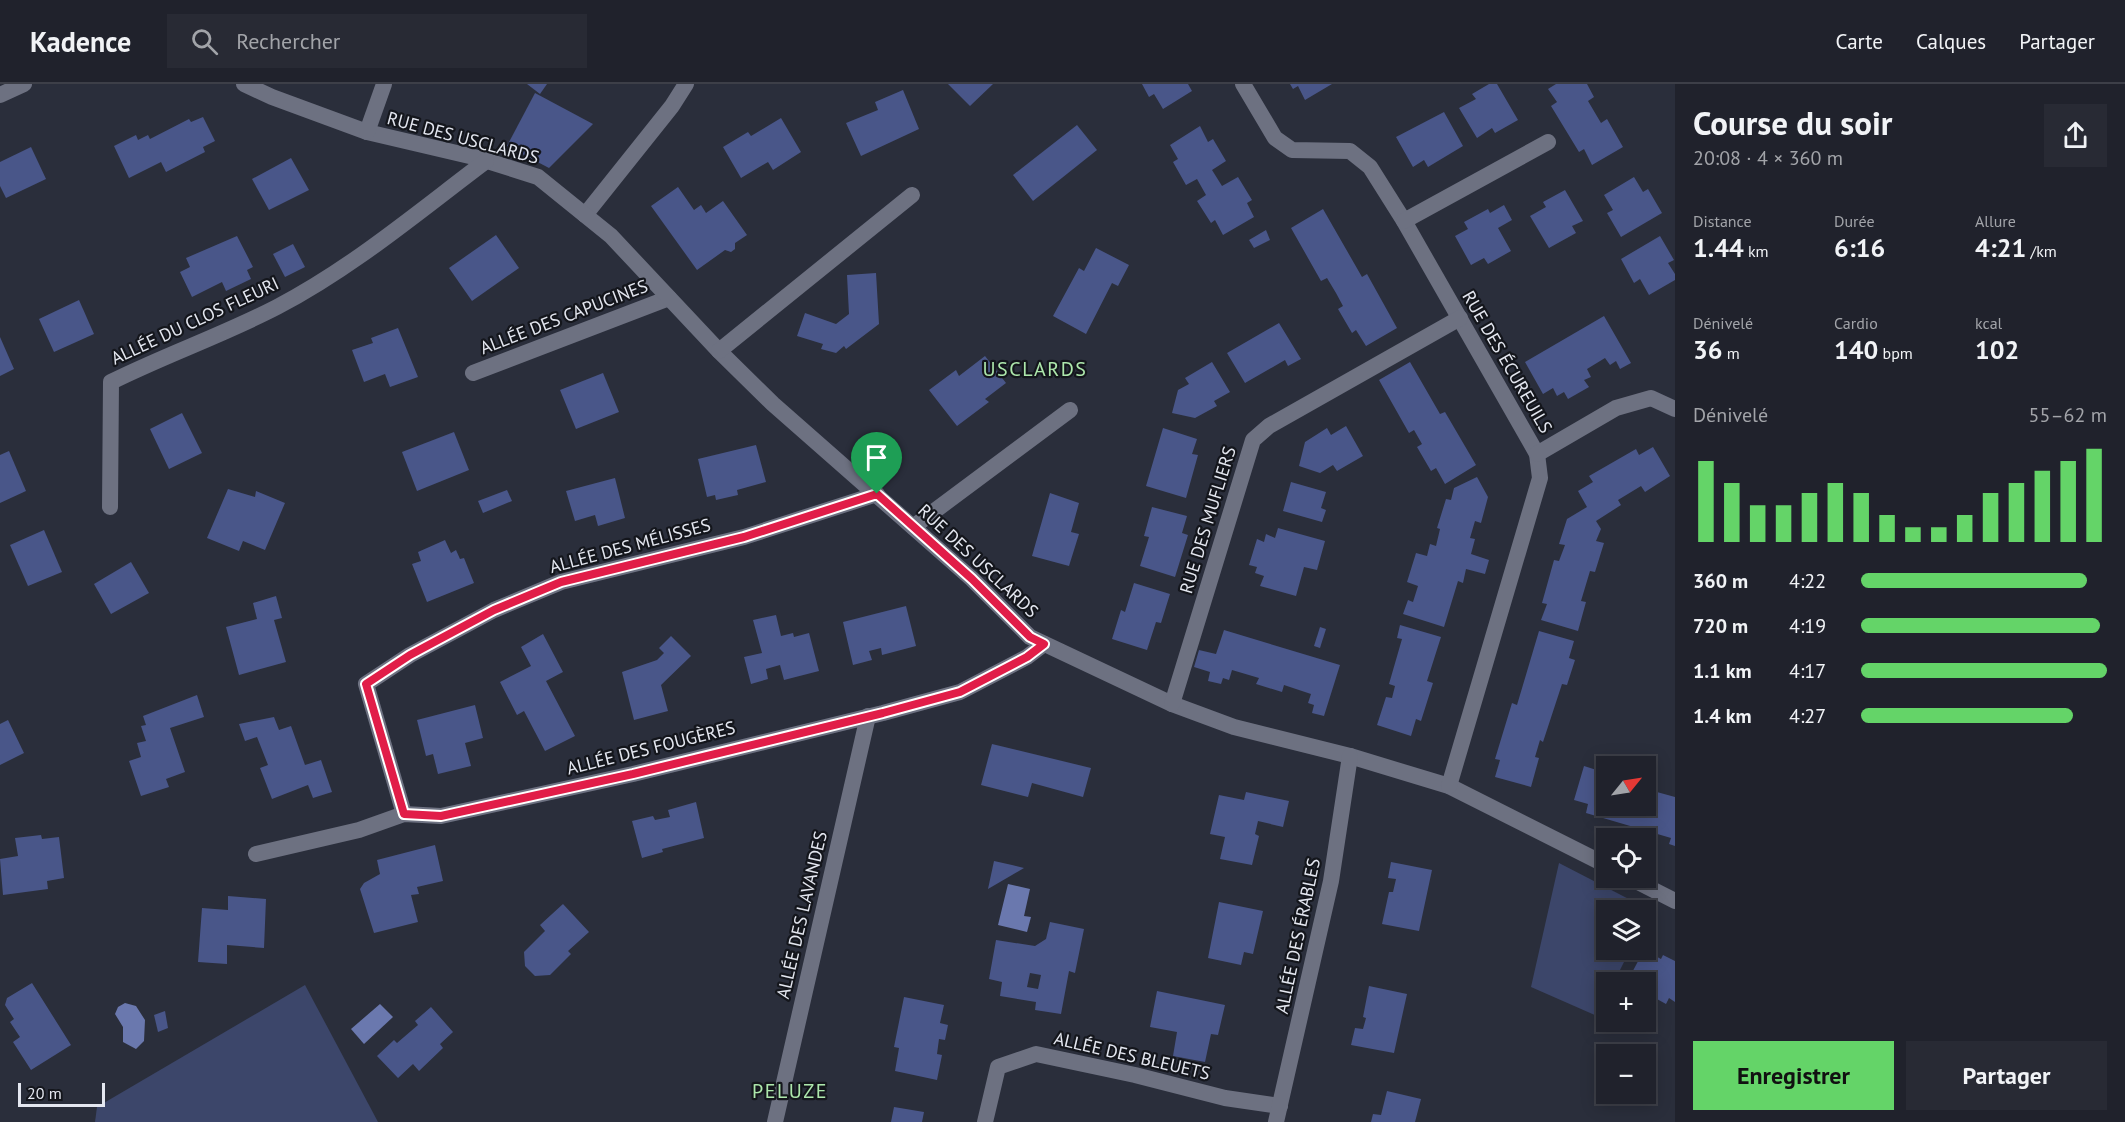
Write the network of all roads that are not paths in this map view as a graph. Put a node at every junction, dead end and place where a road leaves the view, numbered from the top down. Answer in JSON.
{"nodes":[{"id":1,"x":24,"y":84,"type":"edge"},
{"id":2,"x":244,"y":84,"type":"edge"},
{"id":3,"x":384,"y":84,"type":"edge"},
{"id":4,"x":686,"y":84,"type":"edge"},
{"id":5,"x":1243,"y":84,"type":"edge"},
{"id":6,"x":0,"y":95,"type":"edge"},
{"id":7,"x":367,"y":132,"type":"junction"},
{"id":8,"x":1548,"y":142,"type":"dead end"},
{"id":9,"x":486,"y":160,"type":"junction"},
{"id":10,"x":912,"y":195,"type":"dead end"},
{"id":11,"x":585,"y":215,"type":"junction"},
{"id":12,"x":1404,"y":221,"type":"junction"},
{"id":13,"x":669,"y":298,"type":"junction"},
{"id":14,"x":1460,"y":318,"type":"junction"},
{"id":15,"x":718,"y":351,"type":"junction"},
{"id":16,"x":473,"y":374,"type":"dead end"},
{"id":17,"x":1675,"y":409,"type":"edge"},
{"id":18,"x":1070,"y":410,"type":"dead end"},
{"id":19,"x":1537,"y":454,"type":"junction"},
{"id":20,"x":877,"y":494,"type":"junction"},
{"id":21,"x":110,"y":507,"type":"dead end"},
{"id":22,"x":913,"y":527,"type":"junction"},
{"id":23,"x":1044,"y":644,"type":"junction"},
{"id":24,"x":1172,"y":704,"type":"junction"},
{"id":25,"x":868,"y":716,"type":"junction"},
{"id":26,"x":1350,"y":756,"type":"junction"},
{"id":27,"x":1449,"y":786,"type":"junction"},
{"id":28,"x":404,"y":814,"type":"junction"},
{"id":29,"x":256,"y":854,"type":"dead end"},
{"id":30,"x":1596,"y":860,"type":"edge"},
{"id":31,"x":1650,"y":888,"type":"edge"},
{"id":32,"x":1675,"y":901,"type":"edge"},
{"id":33,"x":1278,"y":1114,"type":"edge"},
{"id":34,"x":775,"y":1122,"type":"edge"},
{"id":35,"x":985,"y":1122,"type":"edge"}],
"edges":[{"from":1,"to":6,"type":"street"},
{"from":2,"to":7,"type":"street","name":"RUE DES USCLARDS"},
{"from":3,"to":7,"type":"street"},
{"from":4,"to":11,"type":"street"},
{"from":5,"to":12,"type":"street","name":"RUE DES ÉCUREUILS"},
{"from":7,"to":9,"type":"street","name":"RUE DES USCLARDS"},
{"from":8,"to":12,"type":"street"},
{"from":9,"to":11,"type":"street","name":"RUE DES USCLARDS"},
{"from":9,"to":21,"type":"street","name":"ALLÉE DU CLOS FLEURI"},
{"from":10,"to":15,"type":"street"},
{"from":11,"to":13,"type":"street","name":"RUE DES USCLARDS"},
{"from":12,"to":14,"type":"street","name":"RUE DES ÉCUREUILS"},
{"from":13,"to":15,"type":"street","name":"RUE DES USCLARDS"},
{"from":13,"to":16,"type":"street","name":"ALLÉE DES CAPUCINES"},
{"from":14,"to":19,"type":"street","name":"RUE DES ÉCUREUILS"},
{"from":14,"to":24,"type":"street","name":"RUE DES MUFLIERS"},
{"from":15,"to":20,"type":"street","name":"RUE DES USCLARDS"},
{"from":17,"to":19,"type":"street"},
{"from":18,"to":22,"type":"street"},
{"from":19,"to":27,"type":"street","name":"RUE DES ÉCUREUILS"},
{"from":20,"to":22,"type":"street","name":"RUE DES USCLARDS"},
{"from":20,"to":28,"type":"street","name":"ALLÉE DES MÉLISSES"},
{"from":22,"to":23,"type":"street","name":"RUE DES USCLARDS"},
{"from":23,"to":24,"type":"street","name":"RUE DES USCLARDS"},
{"from":23,"to":25,"type":"street","name":"ALLÉE DES FOUGÈRES"},
{"from":24,"to":26,"type":"street","name":"RUE DES USCLARDS"},
{"from":25,"to":28,"type":"street","name":"ALLÉE DES FOUGÈRES"},
{"from":25,"to":34,"type":"street","name":"ALLÉE DES LAVANDES"},
{"from":26,"to":27,"type":"street","name":"RUE DES USCLARDS"},
{"from":26,"to":33,"type":"street","name":"ALLÉE DES ÉRABLES"},
{"from":27,"to":30,"type":"street","name":"RUE DES USCLARDS"},
{"from":28,"to":29,"type":"street","name":"ALLÉE DES FOUGÈRES"},
{"from":31,"to":32,"type":"street"},
{"from":33,"to":35,"type":"street","name":"ALLÉE DES BLEUETS"}]}
